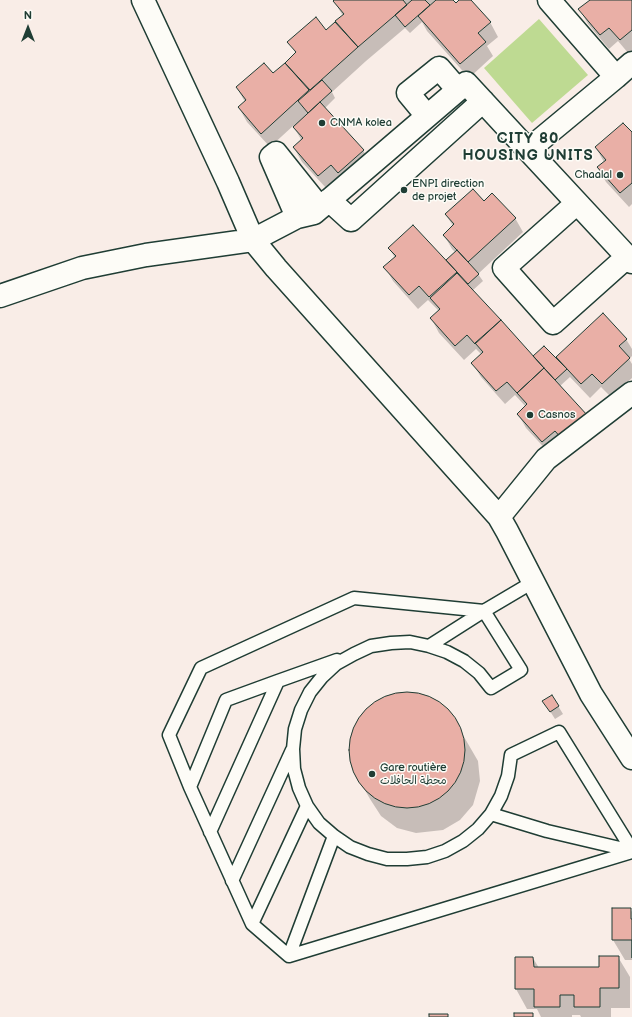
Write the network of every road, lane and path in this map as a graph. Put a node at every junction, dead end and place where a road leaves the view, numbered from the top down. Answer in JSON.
{"nodes":[{"id":1,"x":143,"y":0,"type":"edge"},
{"id":2,"x":549,"y":0,"type":"edge"},
{"id":3,"x":624,"y":70,"type":"edge"},
{"id":4,"x":458,"y":90,"type":"junction"},
{"id":5,"x":483,"y":101,"type":"junction"},
{"id":6,"x":427,"y":116,"type":"junction"},
{"id":7,"x":528,"y":150,"type":"junction"},
{"id":8,"x":577,"y":203,"type":"junction"},
{"id":9,"x":325,"y":204,"type":"junction"},
{"id":10,"x":297,"y":217,"type":"junction"},
{"id":11,"x":253,"y":240,"type":"junction"},
{"id":12,"x":630,"y":259,"type":"edge"},
{"id":13,"x":0,"y":296,"type":"edge"},
{"id":14,"x":632,"y":393,"type":"edge"},
{"id":15,"x":499,"y":517,"type":"junction"},
{"id":16,"x":533,"y":582,"type":"junction"},
{"id":17,"x":484,"y":611,"type":"junction"},
{"id":18,"x":429,"y":646,"type":"junction"},
{"id":19,"x":354,"y":654,"type":"junction"},
{"id":20,"x":278,"y":681,"type":"junction"},
{"id":21,"x":293,"y":749,"type":"junction"},
{"id":22,"x":632,"y":758,"type":"edge"},
{"id":23,"x":190,"y":788,"type":"junction"},
{"id":24,"x":308,"y":806,"type":"junction"},
{"id":25,"x":490,"y":814,"type":"junction"},
{"id":26,"x":210,"y":832,"type":"junction"},
{"id":27,"x":334,"y":836,"type":"junction"},
{"id":28,"x":632,"y":851,"type":"edge"},
{"id":29,"x":232,"y":881,"type":"junction"},
{"id":30,"x":252,"y":924,"type":"junction"},
{"id":31,"x":289,"y":956,"type":"junction"}],
"edges":[{"from":1,"to":11,"type":"street"},
{"from":2,"to":3,"type":"street"},
{"from":3,"to":7,"type":"street"},
{"from":4,"to":5,"type":"street"},
{"from":4,"to":6,"type":"street"},
{"from":4,"to":6,"type":"street"},
{"from":5,"to":7,"type":"street"},
{"from":5,"to":9,"type":"street"},
{"from":6,"to":9,"type":"street"},
{"from":7,"to":8,"type":"street"},
{"from":8,"to":12,"type":"street"},
{"from":8,"to":12,"type":"street"},
{"from":9,"to":10,"type":"street"},
{"from":9,"to":10,"type":"street"},
{"from":10,"to":11,"type":"street"},
{"from":11,"to":13,"type":"street"},
{"from":11,"to":15,"type":"street"},
{"from":14,"to":15,"type":"street"},
{"from":15,"to":16,"type":"street"},
{"from":16,"to":17,"type":"lane"},
{"from":16,"to":22,"type":"street"},
{"from":17,"to":18,"type":"lane"},
{"from":17,"to":18,"type":"lane"},
{"from":17,"to":23,"type":"lane"},
{"from":18,"to":19,"type":"lane"},
{"from":19,"to":20,"type":"lane"},
{"from":19,"to":21,"type":"lane"},
{"from":20,"to":23,"type":"lane"},
{"from":20,"to":26,"type":"lane"},
{"from":21,"to":24,"type":"lane"},
{"from":21,"to":29,"type":"lane"},
{"from":23,"to":26,"type":"lane"},
{"from":24,"to":27,"type":"lane"},
{"from":24,"to":30,"type":"lane"},
{"from":25,"to":27,"type":"lane"},
{"from":25,"to":28,"type":"lane"},
{"from":25,"to":28,"type":"lane"},
{"from":26,"to":29,"type":"lane"},
{"from":27,"to":31,"type":"lane"},
{"from":28,"to":31,"type":"lane"},
{"from":29,"to":30,"type":"lane"},
{"from":30,"to":31,"type":"lane"}]}
